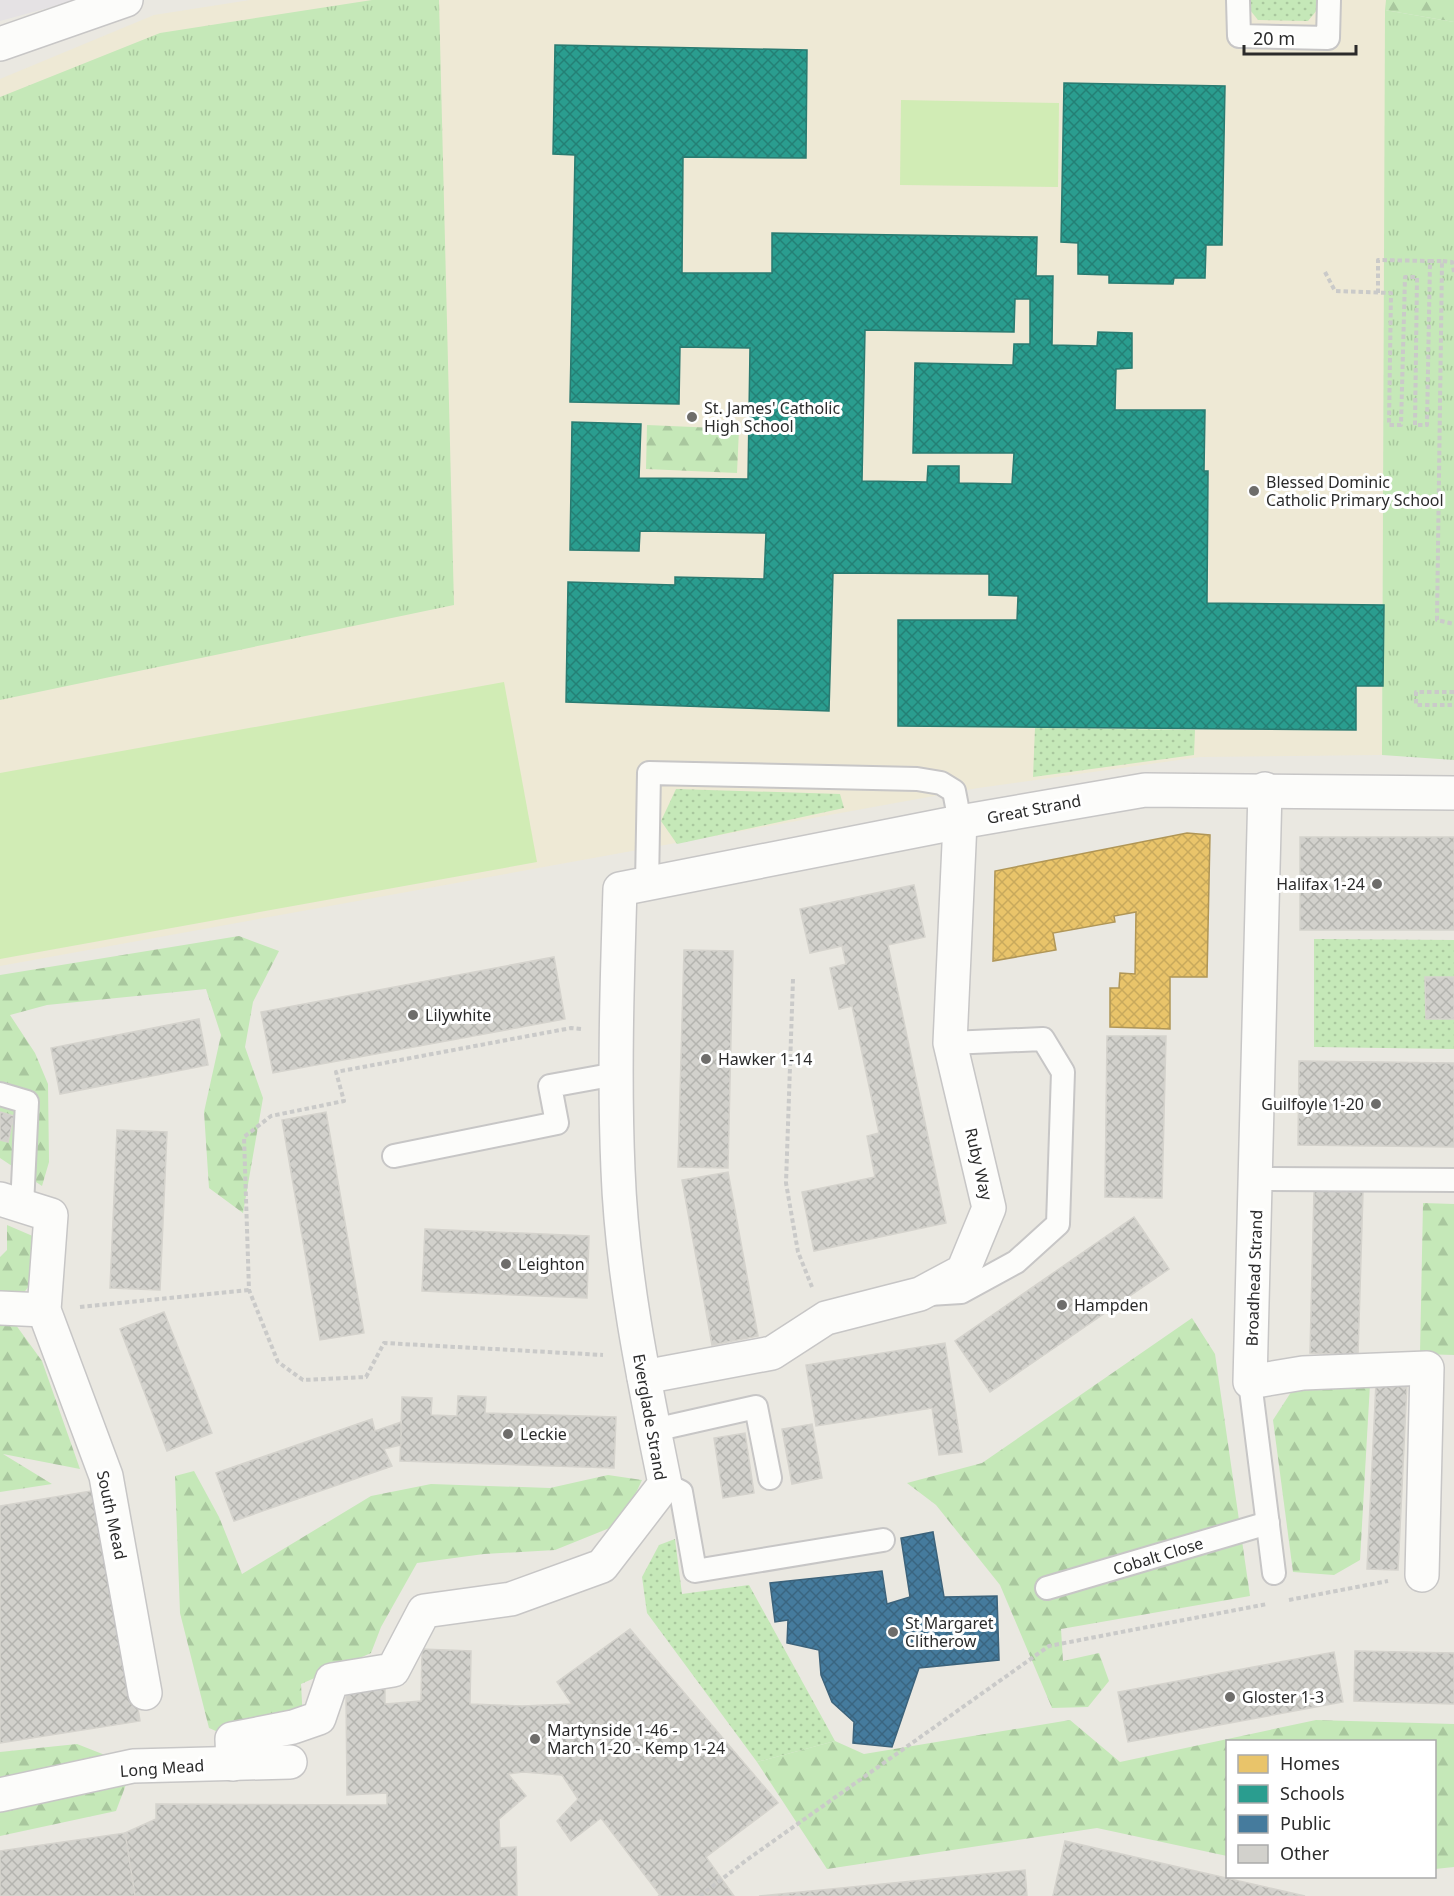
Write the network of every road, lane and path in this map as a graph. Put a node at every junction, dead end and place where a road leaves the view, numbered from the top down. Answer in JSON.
{"nodes":[{"id":1,"x":126,"y":0,"type":"edge"},
{"id":2,"x":1238,"y":0,"type":"edge"},
{"id":3,"x":1329,"y":0,"type":"edge"},
{"id":4,"x":0,"y":44,"type":"edge"},
{"id":5,"x":1430,"y":261,"type":"junction"},
{"id":6,"x":1442,"y":261,"type":"junction"},
{"id":7,"x":1325,"y":272,"type":"dead end"},
{"id":8,"x":1454,"y":272,"type":"edge"},
{"id":9,"x":1378,"y":293,"type":"junction"},
{"id":10,"x":1454,"y":624,"type":"edge"},
{"id":11,"x":1454,"y":692,"type":"edge"},
{"id":12,"x":1454,"y":705,"type":"edge"},
{"id":13,"x":1264,"y":789,"type":"junction"},
{"id":14,"x":1454,"y":793,"type":"edge"},
{"id":15,"x":960,"y":822,"type":"junction"},
{"id":16,"x":633,"y":887,"type":"junction"},
{"id":17,"x":793,"y":979,"type":"dead end"},
{"id":18,"x":615,"y":1031,"type":"junction"},
{"id":19,"x":950,"y":1043,"type":"junction"},
{"id":20,"x":616,"y":1074,"type":"junction"},
{"id":21,"x":0,"y":1094,"type":"edge"},
{"id":22,"x":394,"y":1156,"type":"dead end"},
{"id":23,"x":1257,"y":1179,"type":"junction"},
{"id":24,"x":1454,"y":1180,"type":"edge"},
{"id":25,"x":11,"y":1202,"type":"edge"},
{"id":26,"x":249,"y":1290,"type":"junction"},
{"id":27,"x":920,"y":1294,"type":"junction"},
{"id":28,"x":0,"y":1308,"type":"edge"},
{"id":29,"x":44,"y":1310,"type":"junction"},
{"id":30,"x":826,"y":1318,"type":"junction"},
{"id":31,"x":642,"y":1367,"type":"junction"},
{"id":32,"x":1250,"y":1382,"type":"junction"},
{"id":33,"x":654,"y":1430,"type":"junction"},
{"id":34,"x":770,"y":1478,"type":"dead end"},
{"id":35,"x":665,"y":1484,"type":"junction"},
{"id":36,"x":1268,"y":1523,"type":"junction"},
{"id":37,"x":883,"y":1540,"type":"dead end"},
{"id":38,"x":1274,"y":1573,"type":"dead end"},
{"id":39,"x":1422,"y":1575,"type":"joint"},
{"id":40,"x":1047,"y":1588,"type":"dead end"},
{"id":41,"x":1282,"y":1602,"type":"dead end"},
{"id":42,"x":1270,"y":1604,"type":"dead end"},
{"id":43,"x":145,"y":1693,"type":"dead end"},
{"id":44,"x":290,"y":1762,"type":"dead end"},
{"id":45,"x":233,"y":1764,"type":"junction"},
{"id":46,"x":0,"y":1795,"type":"edge"},
{"id":47,"x":700,"y":1896,"type":"edge"}],
"edges":[{"from":1,"to":4,"type":"street"},
{"from":2,"to":3,"type":"lane"},
{"from":5,"to":6,"type":"path"},
{"from":5,"to":9,"type":"path"},
{"from":5,"to":9,"type":"path"},
{"from":6,"to":8,"type":"path"},
{"from":6,"to":10,"type":"path"},
{"from":7,"to":9,"type":"path"},
{"from":11,"to":12,"type":"path"},
{"from":13,"to":14,"type":"street","name":"Great Strand"},
{"from":13,"to":15,"type":"street","name":"Great Strand"},
{"from":13,"to":23,"type":"street","name":"Broadhead Strand"},
{"from":15,"to":16,"type":"street","name":"Great Strand"},
{"from":15,"to":16,"type":"lane"},
{"from":15,"to":19,"type":"street","name":"Ruby Way"},
{"from":16,"to":18,"type":"street","name":"Everglade Strand"},
{"from":17,"to":30,"type":"path"},
{"from":18,"to":20,"type":"street","name":"Everglade Strand"},
{"from":18,"to":26,"type":"path"},
{"from":19,"to":27,"type":"street","name":"Ruby Way"},
{"from":19,"to":27,"type":"lane"},
{"from":20,"to":22,"type":"lane"},
{"from":20,"to":31,"type":"street","name":"Everglade Strand"},
{"from":21,"to":25,"type":"lane"},
{"from":23,"to":24,"type":"lane"},
{"from":23,"to":32,"type":"street","name":"Broadhead Strand"},
{"from":25,"to":29,"type":"street","name":"South Mead"},
{"from":26,"to":29,"type":"path"},
{"from":26,"to":31,"type":"path"},
{"from":27,"to":30,"type":"street","name":"Ruby Way"},
{"from":28,"to":29,"type":"street"},
{"from":29,"to":43,"type":"street","name":"South Mead"},
{"from":30,"to":31,"type":"street","name":"Ruby Way"},
{"from":31,"to":33,"type":"street","name":"Everglade Strand"},
{"from":32,"to":36,"type":"lane"},
{"from":32,"to":39,"type":"street"},
{"from":33,"to":34,"type":"lane"},
{"from":33,"to":35,"type":"street","name":"Everglade Strand"},
{"from":35,"to":37,"type":"lane"},
{"from":35,"to":45,"type":"street","name":"Everglade Strand"},
{"from":36,"to":38,"type":"lane"},
{"from":36,"to":40,"type":"lane","name":"Cobalt Close"},
{"from":39,"to":41,"type":"path"},
{"from":42,"to":47,"type":"path"},
{"from":44,"to":45,"type":"street","name":"Long Mead"},
{"from":45,"to":46,"type":"street","name":"Long Mead"}]}
